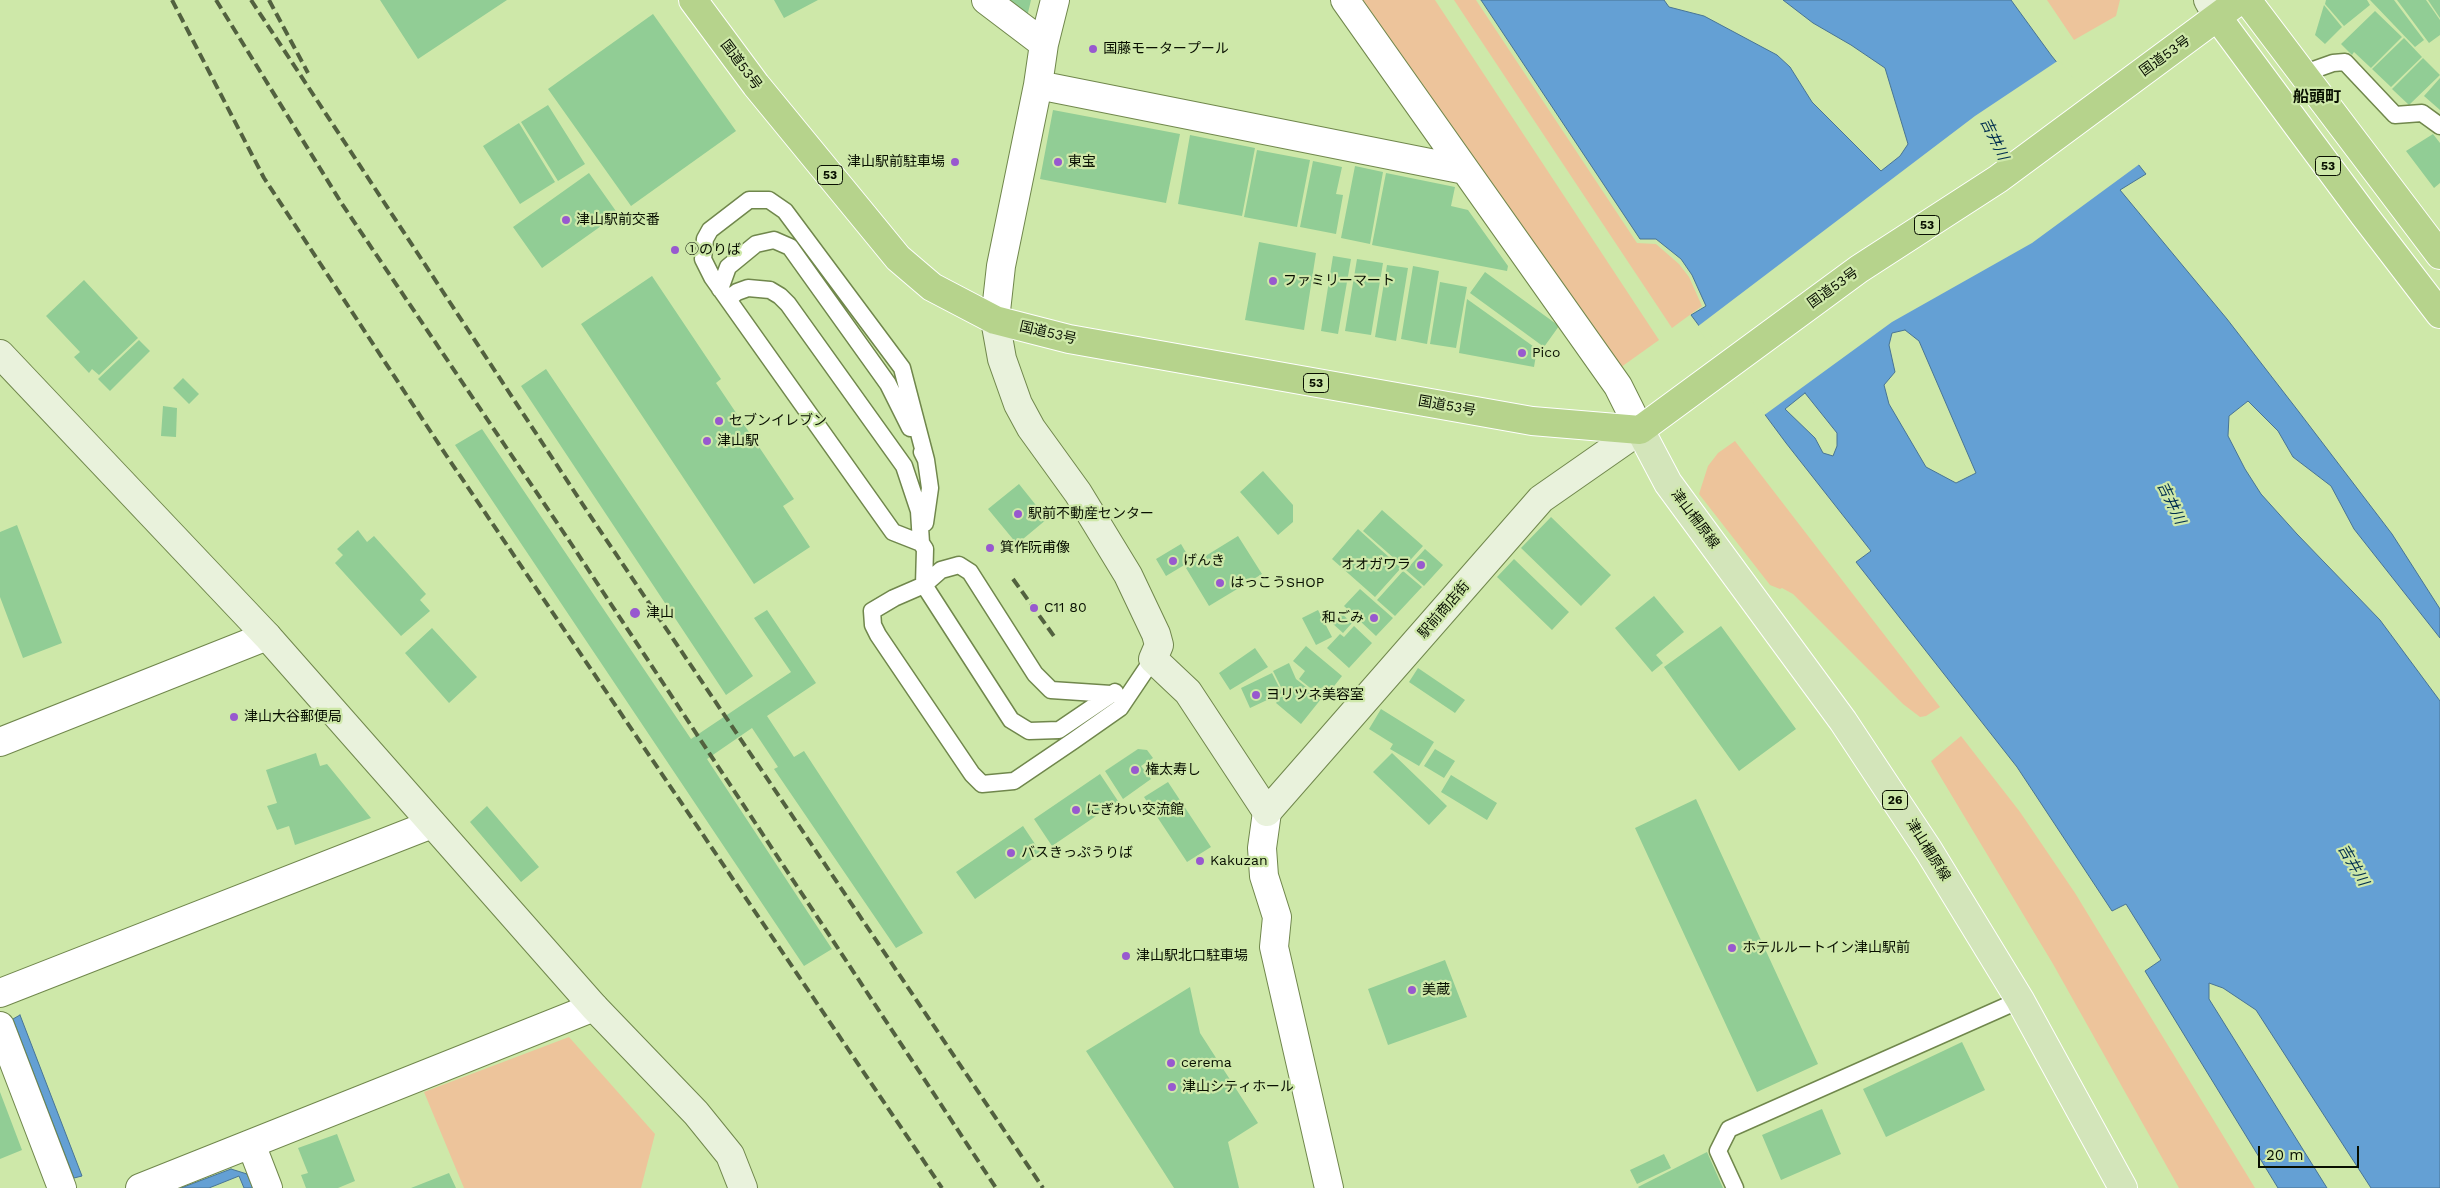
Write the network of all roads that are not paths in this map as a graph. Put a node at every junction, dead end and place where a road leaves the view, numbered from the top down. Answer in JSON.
{"nodes":[{"id":1,"x":693,"y":0,"type":"edge"},
{"id":2,"x":986,"y":0,"type":"edge"},
{"id":3,"x":1054,"y":0,"type":"edge"},
{"id":4,"x":1345,"y":0,"type":"edge"},
{"id":5,"x":2240,"y":0,"type":"edge"},
{"id":6,"x":2248,"y":0,"type":"edge"},
{"id":7,"x":2210,"y":16,"type":"edge"},
{"id":8,"x":1044,"y":44,"type":"junction"},
{"id":9,"x":2302,"y":74,"type":"junction"},
{"id":10,"x":1038,"y":85,"type":"junction"},
{"id":11,"x":2440,"y":126,"type":"edge"},
{"id":12,"x":1465,"y":170,"type":"junction"},
{"id":13,"x":2440,"y":255,"type":"edge"},
{"id":14,"x":724,"y":294,"type":"junction"},
{"id":15,"x":2440,"y":314,"type":"edge"},
{"id":16,"x":995,"y":320,"type":"junction"},
{"id":17,"x":0,"y":354,"type":"edge"},
{"id":18,"x":1646,"y":426,"type":"junction"},
{"id":19,"x":926,"y":460,"type":"junction"},
{"id":20,"x":921,"y":543,"type":"junction"},
{"id":21,"x":924,"y":585,"type":"junction"},
{"id":22,"x":268,"y":636,"type":"junction"},
{"id":23,"x":1147,"y":666,"type":"junction"},
{"id":24,"x":1111,"y":694,"type":"junction"},
{"id":25,"x":0,"y":742,"type":"edge"},
{"id":26,"x":1268,"y":812,"type":"junction"},
{"id":27,"x":432,"y":824,"type":"junction"},
{"id":28,"x":0,"y":993,"type":"edge"},
{"id":29,"x":2020,"y":1000,"type":"junction"},
{"id":30,"x":594,"y":1007,"type":"junction"},
{"id":31,"x":0,"y":1026,"type":"edge"},
{"id":32,"x":251,"y":1144,"type":"junction"},
{"id":33,"x":62,"y":1188,"type":"edge"},
{"id":34,"x":140,"y":1188,"type":"edge"},
{"id":35,"x":268,"y":1188,"type":"edge"},
{"id":36,"x":744,"y":1188,"type":"edge"},
{"id":37,"x":1329,"y":1188,"type":"edge"},
{"id":38,"x":1735,"y":1188,"type":"edge"},
{"id":39,"x":2123,"y":1188,"type":"edge"}],
"edges":[{"from":1,"to":16,"type":"highway","name":"国道53号","number":"53"},
{"from":2,"to":8,"type":"street"},
{"from":3,"to":8,"type":"street"},
{"from":4,"to":12,"type":"street"},
{"from":5,"to":7,"type":"highway","name":"国道53号","number":"53"},
{"from":6,"to":9,"type":"highway","number":"53"},
{"from":7,"to":15,"type":"highway","number":"53"},
{"from":7,"to":18,"type":"highway","name":"国道53号","number":"53"},
{"from":8,"to":10,"type":"street"},
{"from":9,"to":11,"type":"lane"},
{"from":9,"to":13,"type":"highway","number":"53"},
{"from":10,"to":12,"type":"street"},
{"from":10,"to":16,"type":"street"},
{"from":12,"to":18,"type":"street"},
{"from":14,"to":19,"type":"lane"},
{"from":14,"to":19,"type":"lane"},
{"from":14,"to":20,"type":"lane"},
{"from":14,"to":20,"type":"lane"},
{"from":16,"to":18,"type":"highway","name":"国道53号","number":"53"},
{"from":16,"to":23,"type":"street"},
{"from":17,"to":22,"type":"street"},
{"from":18,"to":26,"type":"street","name":"駅前商店街"},
{"from":18,"to":29,"type":"main road","name":"津山柵原線","number":"26"},
{"from":19,"to":20,"type":"lane"},
{"from":20,"to":21,"type":"lane"},
{"from":21,"to":23,"type":"lane"},
{"from":21,"to":24,"type":"lane"},
{"from":21,"to":24,"type":"lane"},
{"from":22,"to":25,"type":"street"},
{"from":22,"to":27,"type":"street"},
{"from":23,"to":24,"type":"lane"},
{"from":23,"to":26,"type":"street"},
{"from":26,"to":37,"type":"street"},
{"from":27,"to":28,"type":"street"},
{"from":27,"to":30,"type":"street"},
{"from":29,"to":38,"type":"lane"},
{"from":29,"to":39,"type":"main road","name":"津山柵原線","number":"26"},
{"from":30,"to":32,"type":"street"},
{"from":30,"to":36,"type":"street"},
{"from":31,"to":33,"type":"street"},
{"from":32,"to":34,"type":"street"},
{"from":32,"to":35,"type":"street"}]}
